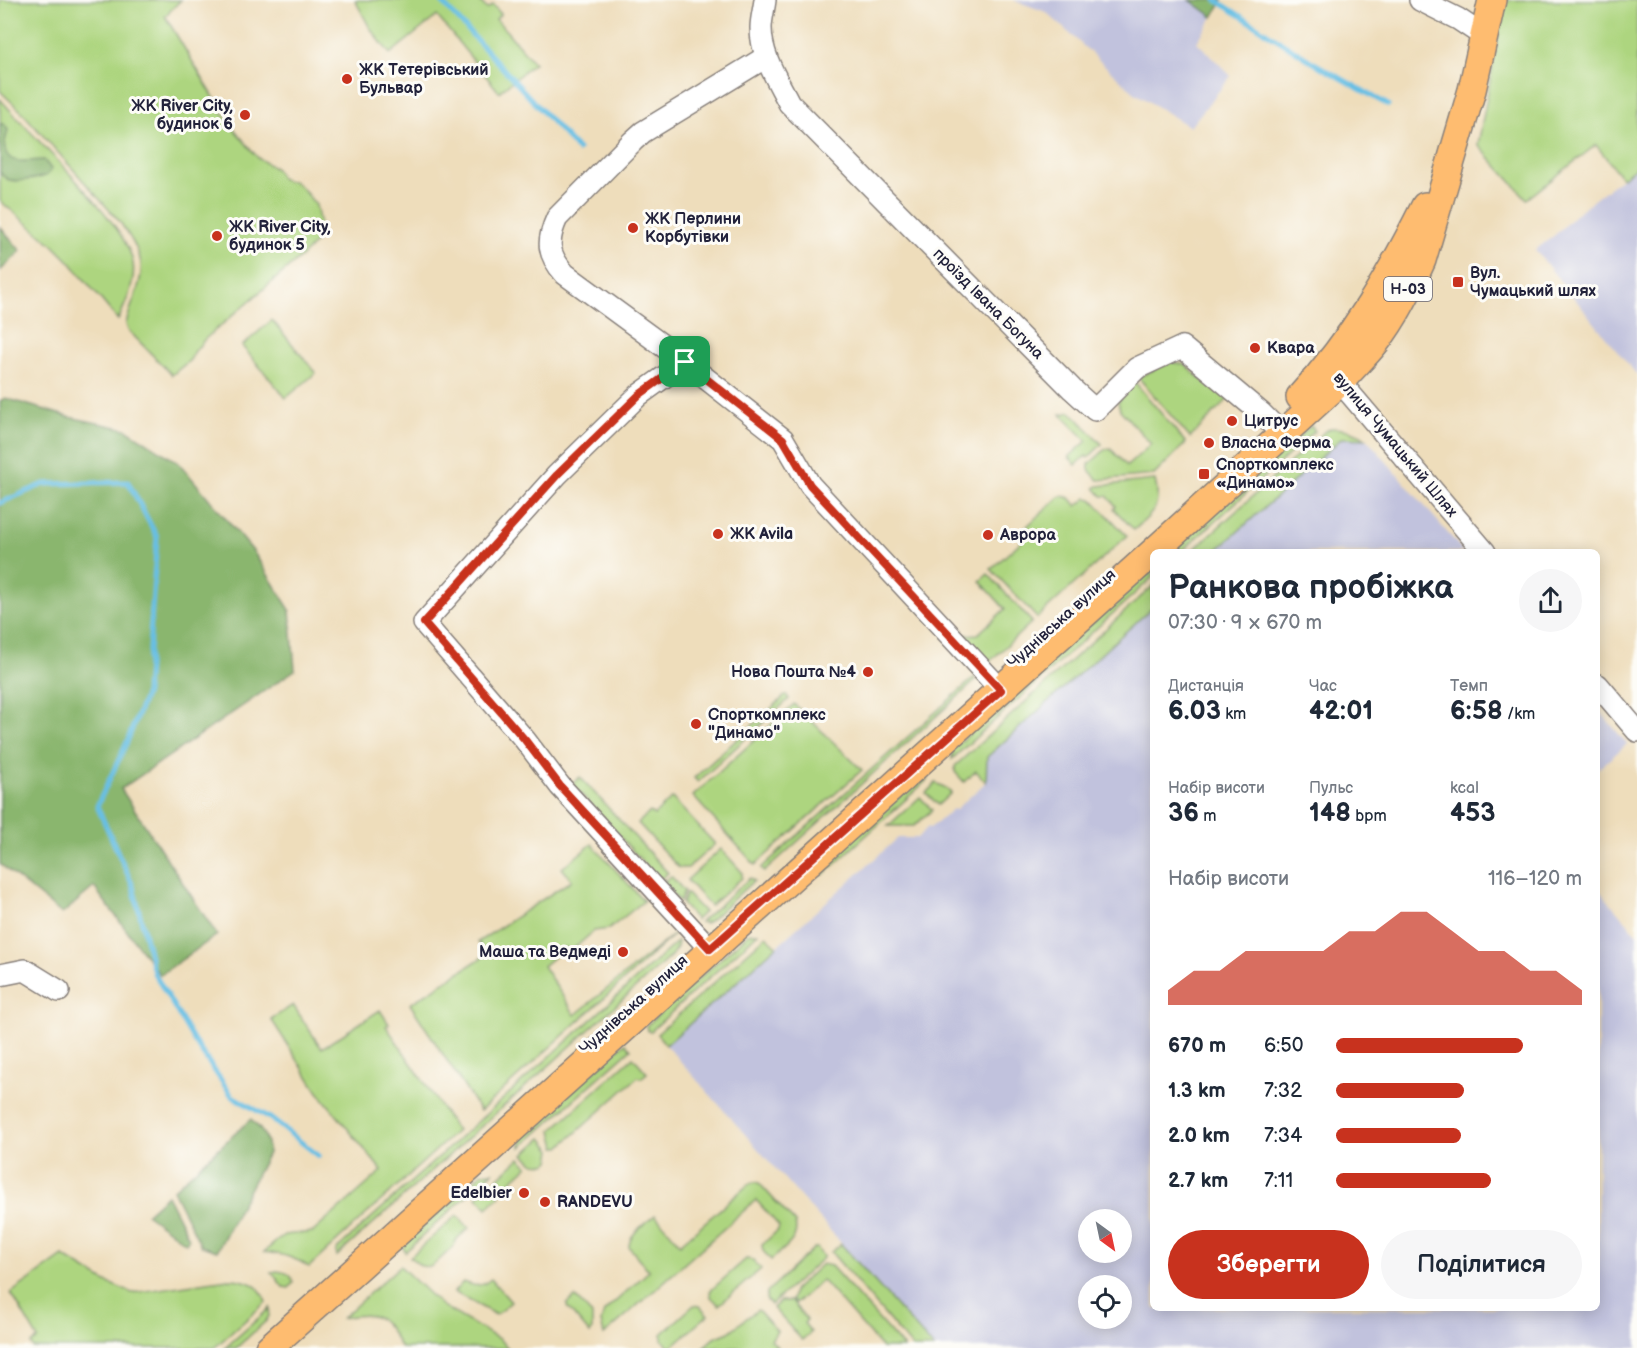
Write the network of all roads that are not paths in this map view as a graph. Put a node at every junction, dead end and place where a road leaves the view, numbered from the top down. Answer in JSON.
{"nodes":[{"id":1,"x":765,"y":0,"type":"edge"},
{"id":2,"x":1420,"y":0,"type":"edge"},
{"id":3,"x":1492,"y":0,"type":"edge"},
{"id":4,"x":1485,"y":37,"type":"junction"},
{"id":5,"x":766,"y":57,"type":"junction"},
{"id":6,"x":685,"y":362,"type":"junction"},
{"id":7,"x":1334,"y":374,"type":"junction"},
{"id":8,"x":1277,"y":429,"type":"junction"},
{"id":9,"x":1482,"y":549,"type":"edge"},
{"id":10,"x":997,"y":685,"type":"junction"},
{"id":11,"x":1600,"y":687,"type":"edge"},
{"id":12,"x":1637,"y":731,"type":"edge"},
{"id":13,"x":707,"y":945,"type":"junction"},
{"id":14,"x":0,"y":975,"type":"edge"},
{"id":15,"x":59,"y":991,"type":"dead end"},
{"id":16,"x":254,"y":1348,"type":"edge"},
{"id":17,"x":269,"y":1348,"type":"edge"}],
"edges":[{"from":1,"to":5,"type":"street","name":"проїзд Івана Богуна"},
{"from":2,"to":4,"type":"street"},
{"from":3,"to":4,"type":"main road","name":"Чуднівська вулиця","number":"Н-03"},
{"from":4,"to":7,"type":"main road","name":"Чуднівська вулиця","number":"Н-03"},
{"from":5,"to":6,"type":"street"},
{"from":5,"to":8,"type":"street","name":"проїзд Івана Богуна"},
{"from":6,"to":10,"type":"street"},
{"from":6,"to":13,"type":"street"},
{"from":7,"to":8,"type":"main road","name":"Чуднівська вулиця","number":"Н-03"},
{"from":7,"to":9,"type":"street","name":"вулиця Чумацький Шлях"},
{"from":8,"to":10,"type":"main road","name":"Чуднівська вулиця","number":"Н-03"},
{"from":10,"to":13,"type":"main road","name":"Чуднівська вулиця","number":"Н-03"},
{"from":11,"to":12,"type":"street"},
{"from":13,"to":16,"type":"main road","name":"Чуднівська вулиця","number":"Н-03"},
{"from":13,"to":17,"type":"main road","name":"Чуднівська вулиця","number":"Н-03"},
{"from":14,"to":15,"type":"street"}]}
